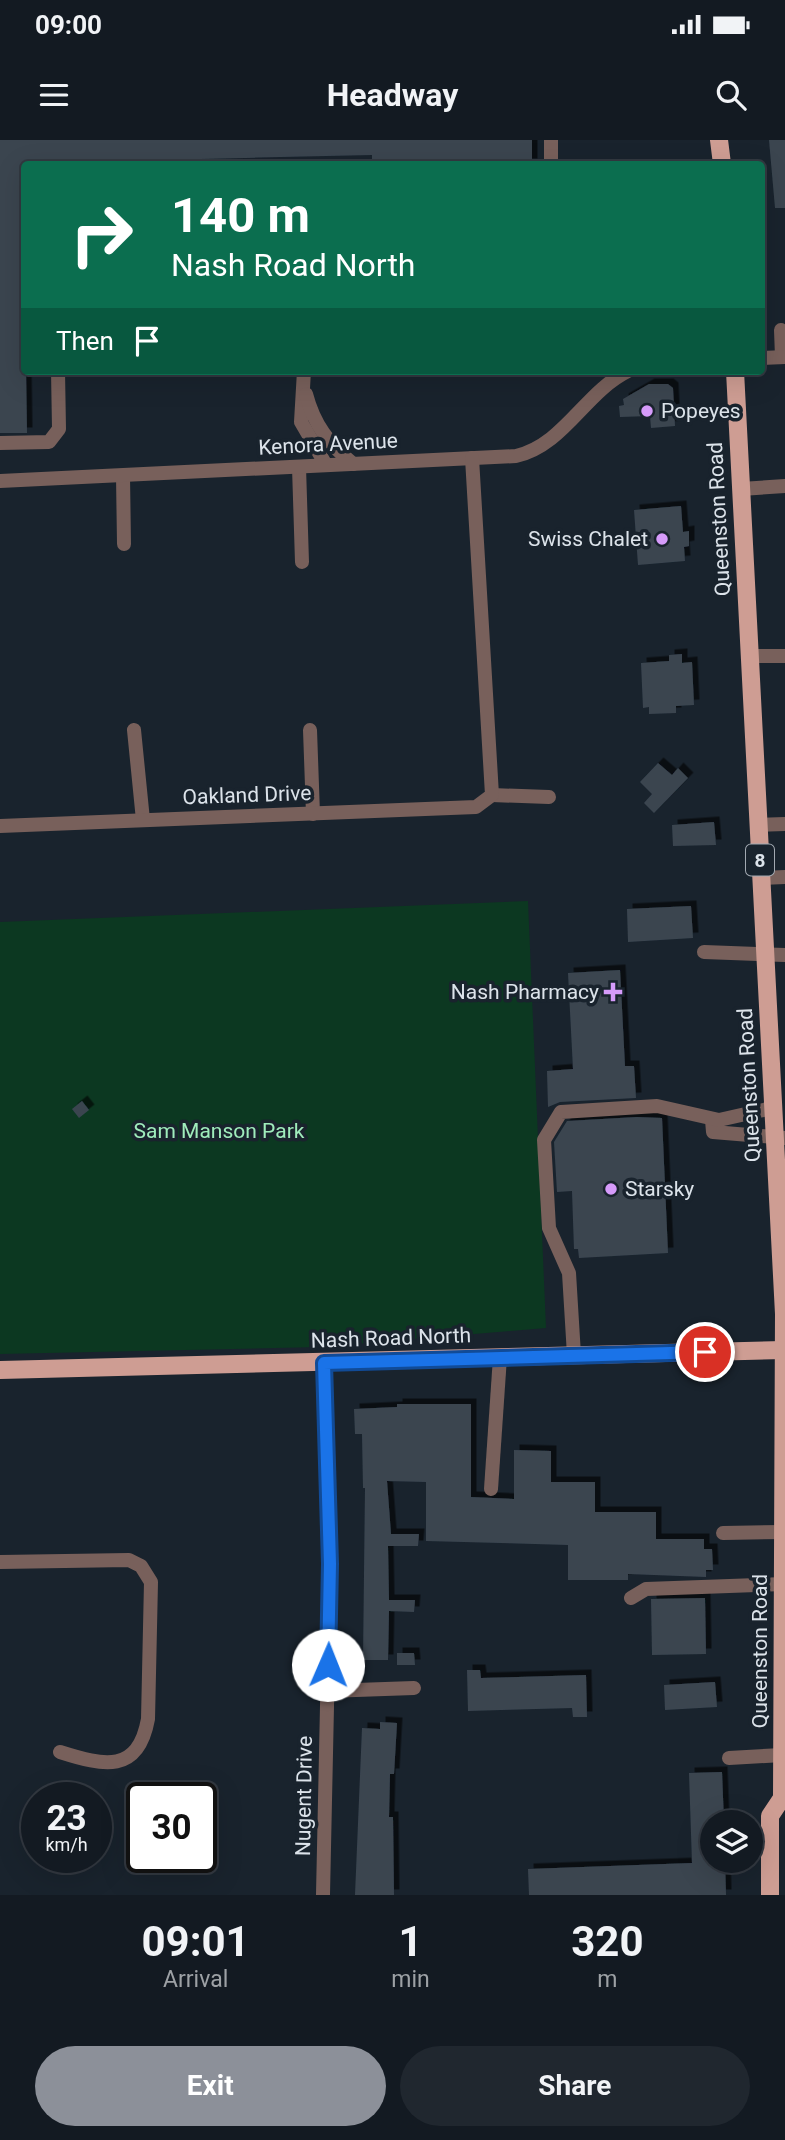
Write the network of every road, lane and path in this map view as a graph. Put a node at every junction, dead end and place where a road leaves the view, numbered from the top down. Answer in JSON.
{"nodes":[{"id":1,"x":551,"y":140,"type":"edge"},
{"id":2,"x":720,"y":142,"type":"edge"},
{"id":3,"x":551,"y":161,"type":"edge"},
{"id":4,"x":722,"y":161,"type":"edge"},
{"id":5,"x":781,"y":330,"type":"dead end"},
{"id":6,"x":784,"y":357,"type":"edge"},
{"id":7,"x":765,"y":358,"type":"edge"},
{"id":8,"x":58,"y":375,"type":"edge"},
{"id":9,"x":622,"y":375,"type":"edge"},
{"id":10,"x":735,"y":375,"type":"edge"},
{"id":11,"x":303,"y":378,"type":"edge"},
{"id":12,"x":0,"y":443,"type":"edge"},
{"id":13,"x":472,"y":458,"type":"junction"},
{"id":14,"x":353,"y":464,"type":"junction"},
{"id":15,"x":326,"y":465,"type":"junction"},
{"id":16,"x":299,"y":467,"type":"junction"},
{"id":17,"x":123,"y":476,"type":"junction"},
{"id":18,"x":0,"y":481,"type":"edge"},
{"id":19,"x":785,"y":486,"type":"edge"},
{"id":20,"x":741,"y":489,"type":"junction"},
{"id":21,"x":124,"y":544,"type":"dead end"},
{"id":22,"x":302,"y":562,"type":"dead end"},
{"id":23,"x":748,"y":656,"type":"junction"},
{"id":24,"x":785,"y":656,"type":"edge"},
{"id":25,"x":134,"y":730,"type":"dead end"},
{"id":26,"x":310,"y":730,"type":"dead end"},
{"id":27,"x":492,"y":795,"type":"junction"},
{"id":28,"x":549,"y":797,"type":"dead end"},
{"id":29,"x":313,"y":814,"type":"junction"},
{"id":30,"x":142,"y":820,"type":"junction"},
{"id":31,"x":785,"y":824,"type":"edge"},
{"id":32,"x":758,"y":825,"type":"junction"},
{"id":33,"x":0,"y":826,"type":"edge"},
{"id":34,"x":785,"y":877,"type":"edge"},
{"id":35,"x":760,"y":878,"type":"junction"},
{"id":36,"x":704,"y":952,"type":"dead end"},
{"id":37,"x":765,"y":954,"type":"junction"},
{"id":38,"x":785,"y":955,"type":"edge"},
{"id":39,"x":772,"y":1108,"type":"junction"},
{"id":40,"x":712,"y":1126,"type":"junction"},
{"id":41,"x":780,"y":1138,"type":"edge"},
{"id":42,"x":784,"y":1350,"type":"edge"},
{"id":43,"x":574,"y":1355,"type":"junction"},
{"id":44,"x":500,"y":1357,"type":"junction"},
{"id":45,"x":324,"y":1363,"type":"junction"},
{"id":46,"x":0,"y":1370,"type":"edge"},
{"id":47,"x":491,"y":1489,"type":"dead end"},
{"id":48,"x":723,"y":1532,"type":"dead end"},
{"id":49,"x":783,"y":1532,"type":"edge"},
{"id":50,"x":0,"y":1562,"type":"edge"},
{"id":51,"x":784,"y":1584,"type":"edge"},
{"id":52,"x":631,"y":1598,"type":"dead end"},
{"id":53,"x":414,"y":1688,"type":"dead end"},
{"id":54,"x":327,"y":1691,"type":"junction"},
{"id":55,"x":60,"y":1752,"type":"dead end"},
{"id":56,"x":782,"y":1755,"type":"junction"},
{"id":57,"x":729,"y":1758,"type":"dead end"},
{"id":58,"x":784,"y":1800,"type":"edge"},
{"id":59,"x":323,"y":1895,"type":"edge"},
{"id":60,"x":770,"y":1895,"type":"edge"}],
"edges":[{"from":1,"to":3,"type":"street"},
{"from":2,"to":4,"type":"main road"},
{"from":5,"to":6,"type":"street"},
{"from":6,"to":7,"type":"street"},
{"from":8,"to":12,"type":"street"},
{"from":9,"to":13,"type":"street","name":"Kenora Avenue"},
{"from":10,"to":20,"type":"main road","name":"Queenston Road","number":"8"},
{"from":11,"to":14,"type":"street"},
{"from":11,"to":15,"type":"street"},
{"from":13,"to":14,"type":"street","name":"Kenora Avenue"},
{"from":13,"to":27,"type":"street"},
{"from":14,"to":15,"type":"street","name":"Kenora Avenue"},
{"from":15,"to":16,"type":"street","name":"Kenora Avenue"},
{"from":16,"to":17,"type":"street","name":"Kenora Avenue"},
{"from":16,"to":22,"type":"street"},
{"from":17,"to":18,"type":"street","name":"Kenora Avenue"},
{"from":17,"to":21,"type":"street"},
{"from":19,"to":20,"type":"street"},
{"from":20,"to":23,"type":"main road","name":"Queenston Road","number":"8"},
{"from":23,"to":24,"type":"street"},
{"from":23,"to":32,"type":"main road","name":"Queenston Road","number":"8"},
{"from":25,"to":30,"type":"street"},
{"from":26,"to":29,"type":"street"},
{"from":27,"to":28,"type":"street","name":"Oakland Drive"},
{"from":27,"to":29,"type":"street","name":"Oakland Drive"},
{"from":29,"to":30,"type":"street","name":"Oakland Drive"},
{"from":30,"to":33,"type":"street","name":"Oakland Drive"},
{"from":31,"to":32,"type":"street"},
{"from":32,"to":35,"type":"main road","name":"Queenston Road","number":"8"},
{"from":34,"to":35,"type":"street"},
{"from":35,"to":37,"type":"main road","name":"Queenston Road","number":"8"},
{"from":36,"to":37,"type":"street"},
{"from":37,"to":38,"type":"street"},
{"from":37,"to":39,"type":"main road","name":"Queenston Road","number":"8"},
{"from":39,"to":40,"type":"street"},
{"from":39,"to":41,"type":"main road","name":"Queenston Road","number":"8"},
{"from":40,"to":41,"type":"street"},
{"from":40,"to":43,"type":"street"},
{"from":41,"to":42,"type":"main road","name":"Queenston Road","number":"8"},
{"from":42,"to":43,"type":"main road","name":"Nash Road North"},
{"from":42,"to":49,"type":"main road","name":"Queenston Road","number":"8"},
{"from":43,"to":44,"type":"main road","name":"Nash Road North"},
{"from":44,"to":45,"type":"main road","name":"Nash Road North"},
{"from":44,"to":47,"type":"street"},
{"from":45,"to":46,"type":"main road","name":"Nash Road North"},
{"from":45,"to":54,"type":"street","name":"Nugent Drive"},
{"from":48,"to":49,"type":"street"},
{"from":49,"to":51,"type":"main road","name":"Queenston Road","number":"8"},
{"from":50,"to":55,"type":"street"},
{"from":51,"to":52,"type":"street"},
{"from":51,"to":56,"type":"main road","name":"Queenston Road","number":"8"},
{"from":53,"to":54,"type":"street"},
{"from":54,"to":59,"type":"street","name":"Nugent Drive"},
{"from":56,"to":57,"type":"street"},
{"from":56,"to":58,"type":"main road","name":"Queenston Road","number":"8"},
{"from":58,"to":60,"type":"main road","name":"Queenston Road","number":"8"}]}
